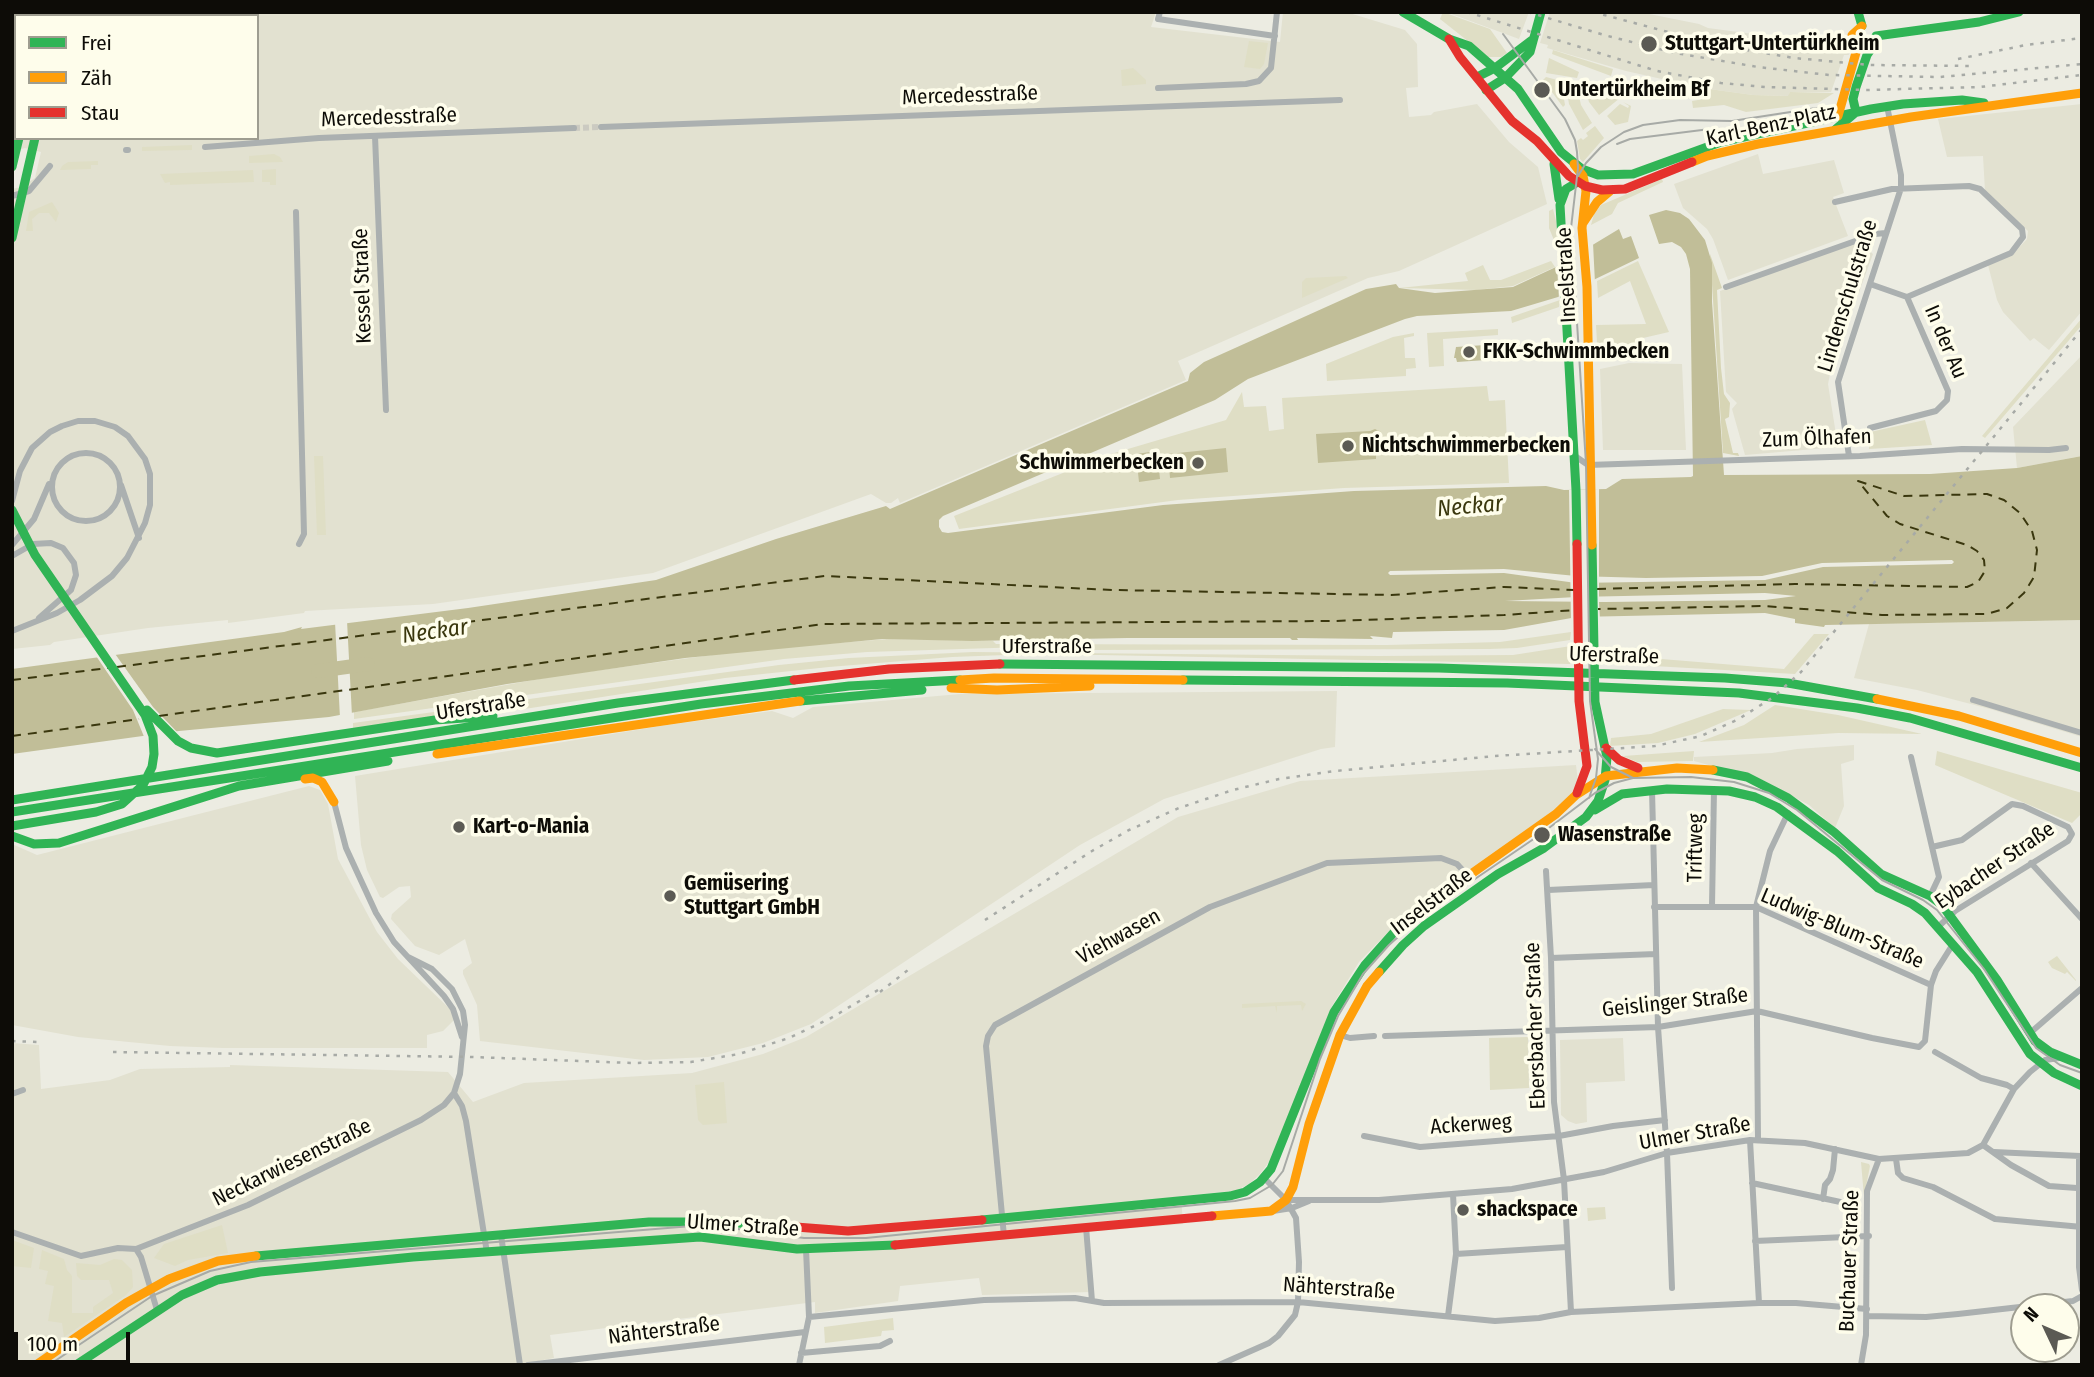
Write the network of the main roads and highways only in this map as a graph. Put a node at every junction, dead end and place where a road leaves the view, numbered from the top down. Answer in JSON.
{"nodes":[{"id":1,"x":1403,"y":12,"type":"edge"},
{"id":2,"x":1541,"y":12,"type":"edge"},
{"id":3,"x":1858,"y":12,"type":"edge"},
{"id":4,"x":2019,"y":12,"type":"edge"},
{"id":5,"x":1862,"y":26,"type":"junction"},
{"id":6,"x":1876,"y":36,"type":"junction"},
{"id":7,"x":1449,"y":39,"type":"junction"},
{"id":8,"x":1532,"y":40,"type":"junction"},
{"id":9,"x":1857,"y":48,"type":"junction"},
{"id":10,"x":1869,"y":50,"type":"junction"},
{"id":11,"x":1495,"y":68,"type":"junction"},
{"id":12,"x":1477,"y":77,"type":"junction"},
{"id":13,"x":1505,"y":78,"type":"junction"},
{"id":14,"x":1486,"y":90,"type":"junction"},
{"id":15,"x":2082,"y":93,"type":"edge"},
{"id":16,"x":1993,"y":104,"type":"junction"},
{"id":17,"x":1856,"y":112,"type":"junction"},
{"id":18,"x":1842,"y":118,"type":"junction"},
{"id":19,"x":1857,"y":126,"type":"junction"},
{"id":20,"x":1835,"y":130,"type":"junction"},
{"id":21,"x":19,"y":140,"type":"edge"},
{"id":22,"x":35,"y":140,"type":"edge"},
{"id":23,"x":1552,"y":159,"type":"junction"},
{"id":24,"x":1574,"y":164,"type":"junction"},
{"id":25,"x":12,"y":167,"type":"edge"},
{"id":26,"x":1616,"y":176,"type":"junction"},
{"id":27,"x":1582,"y":182,"type":"junction"},
{"id":28,"x":1610,"y":191,"type":"junction"},
{"id":29,"x":1560,"y":202,"type":"junction"},
{"id":30,"x":1582,"y":228,"type":"junction"},
{"id":31,"x":12,"y":238,"type":"edge"},
{"id":32,"x":1569,"y":354,"type":"junction"},
{"id":33,"x":1588,"y":363,"type":"junction"},
{"id":34,"x":12,"y":510,"type":"edge"},
{"id":35,"x":1120,"y":678,"type":"junction"},
{"id":36,"x":131,"y":691,"type":"junction"},
{"id":37,"x":507,"y":721,"type":"junction"},
{"id":38,"x":1605,"y":747,"type":"junction"},
{"id":39,"x":2082,"y":753,"type":"edge"},
{"id":40,"x":1587,"y":766,"type":"junction"},
{"id":41,"x":356,"y":767,"type":"junction"},
{"id":42,"x":2082,"y":768,"type":"edge"},
{"id":43,"x":1643,"y":769,"type":"junction"},
{"id":44,"x":285,"y":778,"type":"junction"},
{"id":45,"x":1603,"y":780,"type":"junction"},
{"id":46,"x":1622,"y":794,"type":"junction"},
{"id":47,"x":1576,"y":795,"type":"junction"},
{"id":48,"x":12,"y":800,"type":"edge"},
{"id":49,"x":12,"y":812,"type":"edge"},
{"id":50,"x":1590,"y":813,"type":"junction"},
{"id":51,"x":12,"y":826,"type":"edge"},
{"id":52,"x":12,"y":836,"type":"edge"},
{"id":53,"x":2082,"y":1065,"type":"edge"},
{"id":54,"x":2082,"y":1086,"type":"edge"},
{"id":55,"x":1264,"y":1178,"type":"joint"},
{"id":56,"x":1271,"y":1212,"type":"joint"},
{"id":57,"x":36,"y":1365,"type":"edge"},
{"id":58,"x":76,"y":1365,"type":"edge"}],
"edges":[{"from":1,"to":7,"type":"main road"},
{"from":2,"to":8,"type":"main road"},
{"from":3,"to":5,"type":"main road"},
{"from":4,"to":6,"type":"main road"},
{"from":5,"to":6,"type":"main road"},
{"from":5,"to":9,"type":"main road"},
{"from":6,"to":10,"type":"main road"},
{"from":7,"to":11,"type":"main road"},
{"from":7,"to":12,"type":"main road"},
{"from":8,"to":11,"type":"main road"},
{"from":8,"to":13,"type":"main road"},
{"from":9,"to":10,"type":"main road"},
{"from":9,"to":18,"type":"main road"},
{"from":10,"to":17,"type":"main road"},
{"from":11,"to":12,"type":"main road"},
{"from":11,"to":13,"type":"main road"},
{"from":12,"to":14,"type":"main road"},
{"from":13,"to":14,"type":"main road"},
{"from":13,"to":24,"type":"main road"},
{"from":14,"to":23,"type":"main road"},
{"from":15,"to":16,"type":"main road"},
{"from":16,"to":17,"type":"main road","name":"Karl-Benz-Platz"},
{"from":16,"to":19,"type":"main road","name":"Karl-Benz-Platz"},
{"from":17,"to":18,"type":"main road","name":"Karl-Benz-Platz"},
{"from":18,"to":19,"type":"main road"},
{"from":18,"to":20,"type":"main road"},
{"from":18,"to":26,"type":"main road","name":"Karl-Benz-Platz"},
{"from":19,"to":20,"type":"main road","name":"Karl-Benz-Platz"},
{"from":20,"to":28,"type":"main road","name":"Karl-Benz-Platz"},
{"from":21,"to":25,"type":"main road"},
{"from":22,"to":31,"type":"main road"},
{"from":23,"to":27,"type":"main road"},
{"from":23,"to":29,"type":"main road","name":"Inselstraße"},
{"from":24,"to":26,"type":"main road","name":"Karl-Benz-Platz"},
{"from":24,"to":27,"type":"main road"},
{"from":26,"to":27,"type":"main road"},
{"from":27,"to":28,"type":"main road","name":"Karl-Benz-Platz"},
{"from":27,"to":29,"type":"main road"},
{"from":27,"to":30,"type":"main road","name":"Inselstraße"},
{"from":28,"to":30,"type":"main road"},
{"from":29,"to":30,"type":"main road"},
{"from":29,"to":32,"type":"main road","name":"Inselstraße"},
{"from":30,"to":33,"type":"main road","name":"Inselstraße"},
{"from":32,"to":33,"type":"main road","name":"Inselstraße"},
{"from":32,"to":40,"type":"main road","name":"Inselstraße"},
{"from":33,"to":38,"type":"main road","name":"Inselstraße"},
{"from":34,"to":36,"type":"main road"},
{"from":35,"to":41,"type":"main road"},
{"from":35,"to":42,"type":"main road","name":"Uferstraße"},
{"from":35,"to":49,"type":"main road","name":"Uferstraße"},
{"from":36,"to":37,"type":"main road"},
{"from":36,"to":51,"type":"main road"},
{"from":37,"to":39,"type":"main road","name":"Uferstraße"},
{"from":37,"to":48,"type":"main road","name":"Uferstraße"},
{"from":38,"to":43,"type":"main road"},
{"from":38,"to":45,"type":"main road","name":"Inselstraße"},
{"from":40,"to":45,"type":"main road"},
{"from":40,"to":47,"type":"main road","name":"Inselstraße"},
{"from":41,"to":44,"type":"main road"},
{"from":41,"to":44,"type":"main road"},
{"from":43,"to":45,"type":"main road"},
{"from":43,"to":53,"type":"main road"},
{"from":44,"to":52,"type":"main road"},
{"from":45,"to":46,"type":"main road"},
{"from":45,"to":47,"type":"main road"},
{"from":45,"to":50,"type":"main road","name":"Inselstraße"},
{"from":46,"to":50,"type":"main road"},
{"from":46,"to":54,"type":"main road"},
{"from":47,"to":55,"type":"main road","name":"Inselstraße"},
{"from":50,"to":56,"type":"main road","name":"Inselstraße"},
{"from":55,"to":57,"type":"main road","name":"Ulmer Straße"},
{"from":56,"to":58,"type":"main road","name":"Ulmer Straße"}]}
